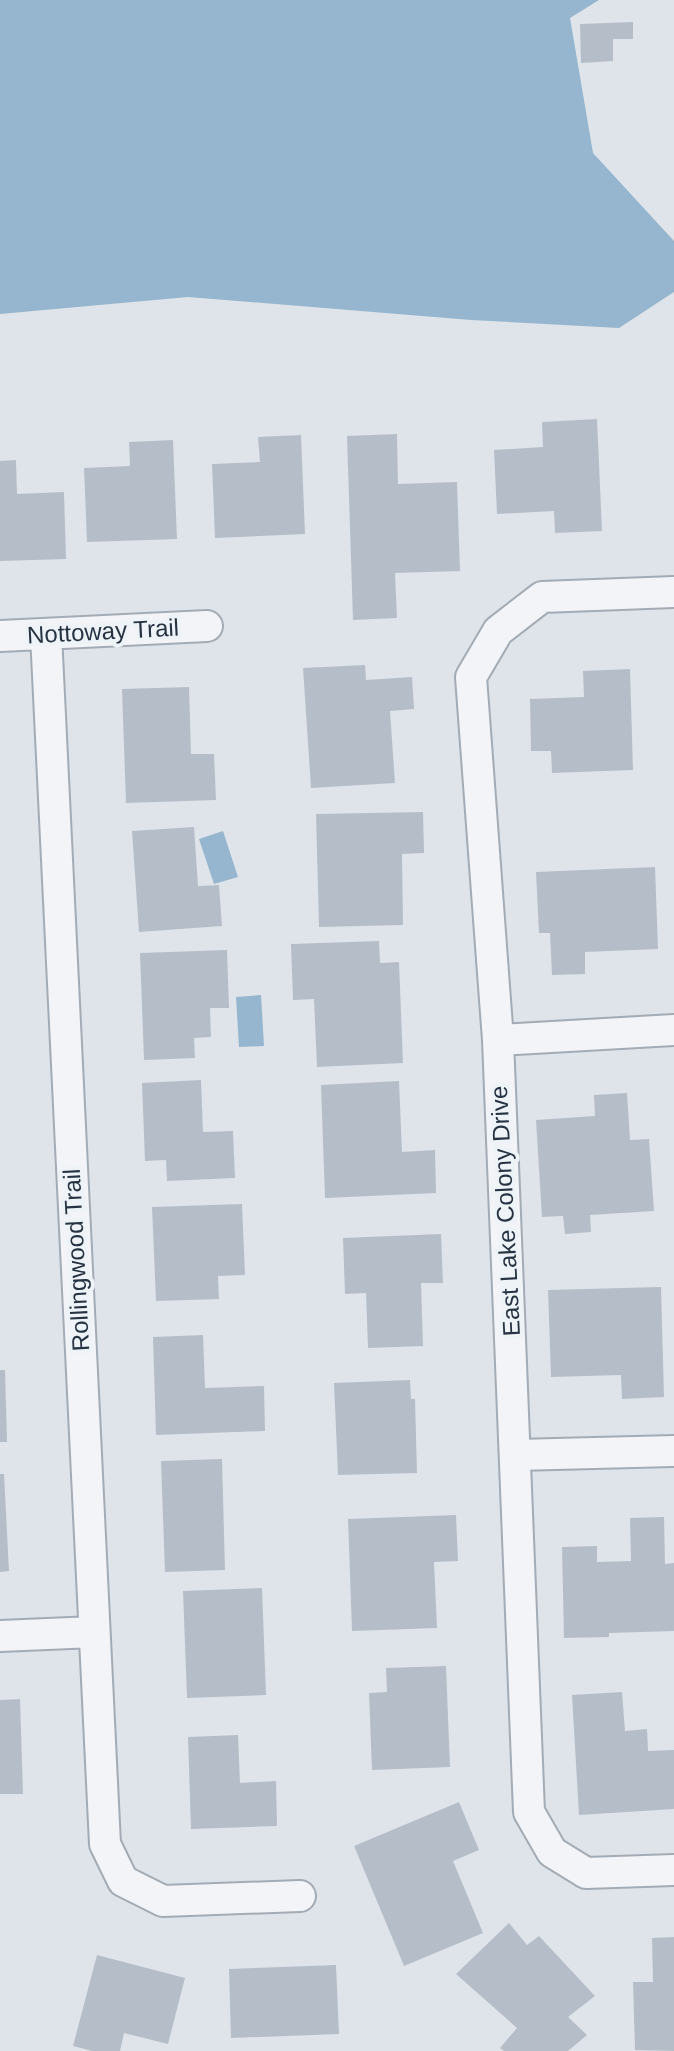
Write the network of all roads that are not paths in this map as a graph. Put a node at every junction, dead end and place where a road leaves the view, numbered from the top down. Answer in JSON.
{"nodes":[{"id":1,"x":674,"y":592,"type":"edge"},
{"id":2,"x":207,"y":626,"type":"dead end"},
{"id":3,"x":46,"y":634,"type":"junction"},
{"id":4,"x":0,"y":636,"type":"edge"},
{"id":5,"x":674,"y":1030,"type":"edge"},
{"id":6,"x":498,"y":1040,"type":"junction"},
{"id":7,"x":674,"y":1451,"type":"edge"},
{"id":8,"x":516,"y":1455,"type":"junction"},
{"id":9,"x":94,"y":1632,"type":"junction"},
{"id":10,"x":0,"y":1636,"type":"edge"},
{"id":11,"x":674,"y":1870,"type":"edge"},
{"id":12,"x":300,"y":1896,"type":"dead end"}],
"edges":[{"from":1,"to":6,"type":"street","name":"East Lake Colony Drive"},
{"from":2,"to":3,"type":"street","name":"Nottoway Trail"},
{"from":3,"to":4,"type":"street","name":"Nottoway Trail"},
{"from":3,"to":9,"type":"street","name":"Rollingwood Trail"},
{"from":5,"to":6,"type":"street"},
{"from":6,"to":8,"type":"street","name":"East Lake Colony Drive"},
{"from":7,"to":8,"type":"street"},
{"from":8,"to":11,"type":"street","name":"East Lake Colony Drive"},
{"from":9,"to":10,"type":"street"},
{"from":9,"to":12,"type":"street","name":"Rollingwood Trail"}]}
